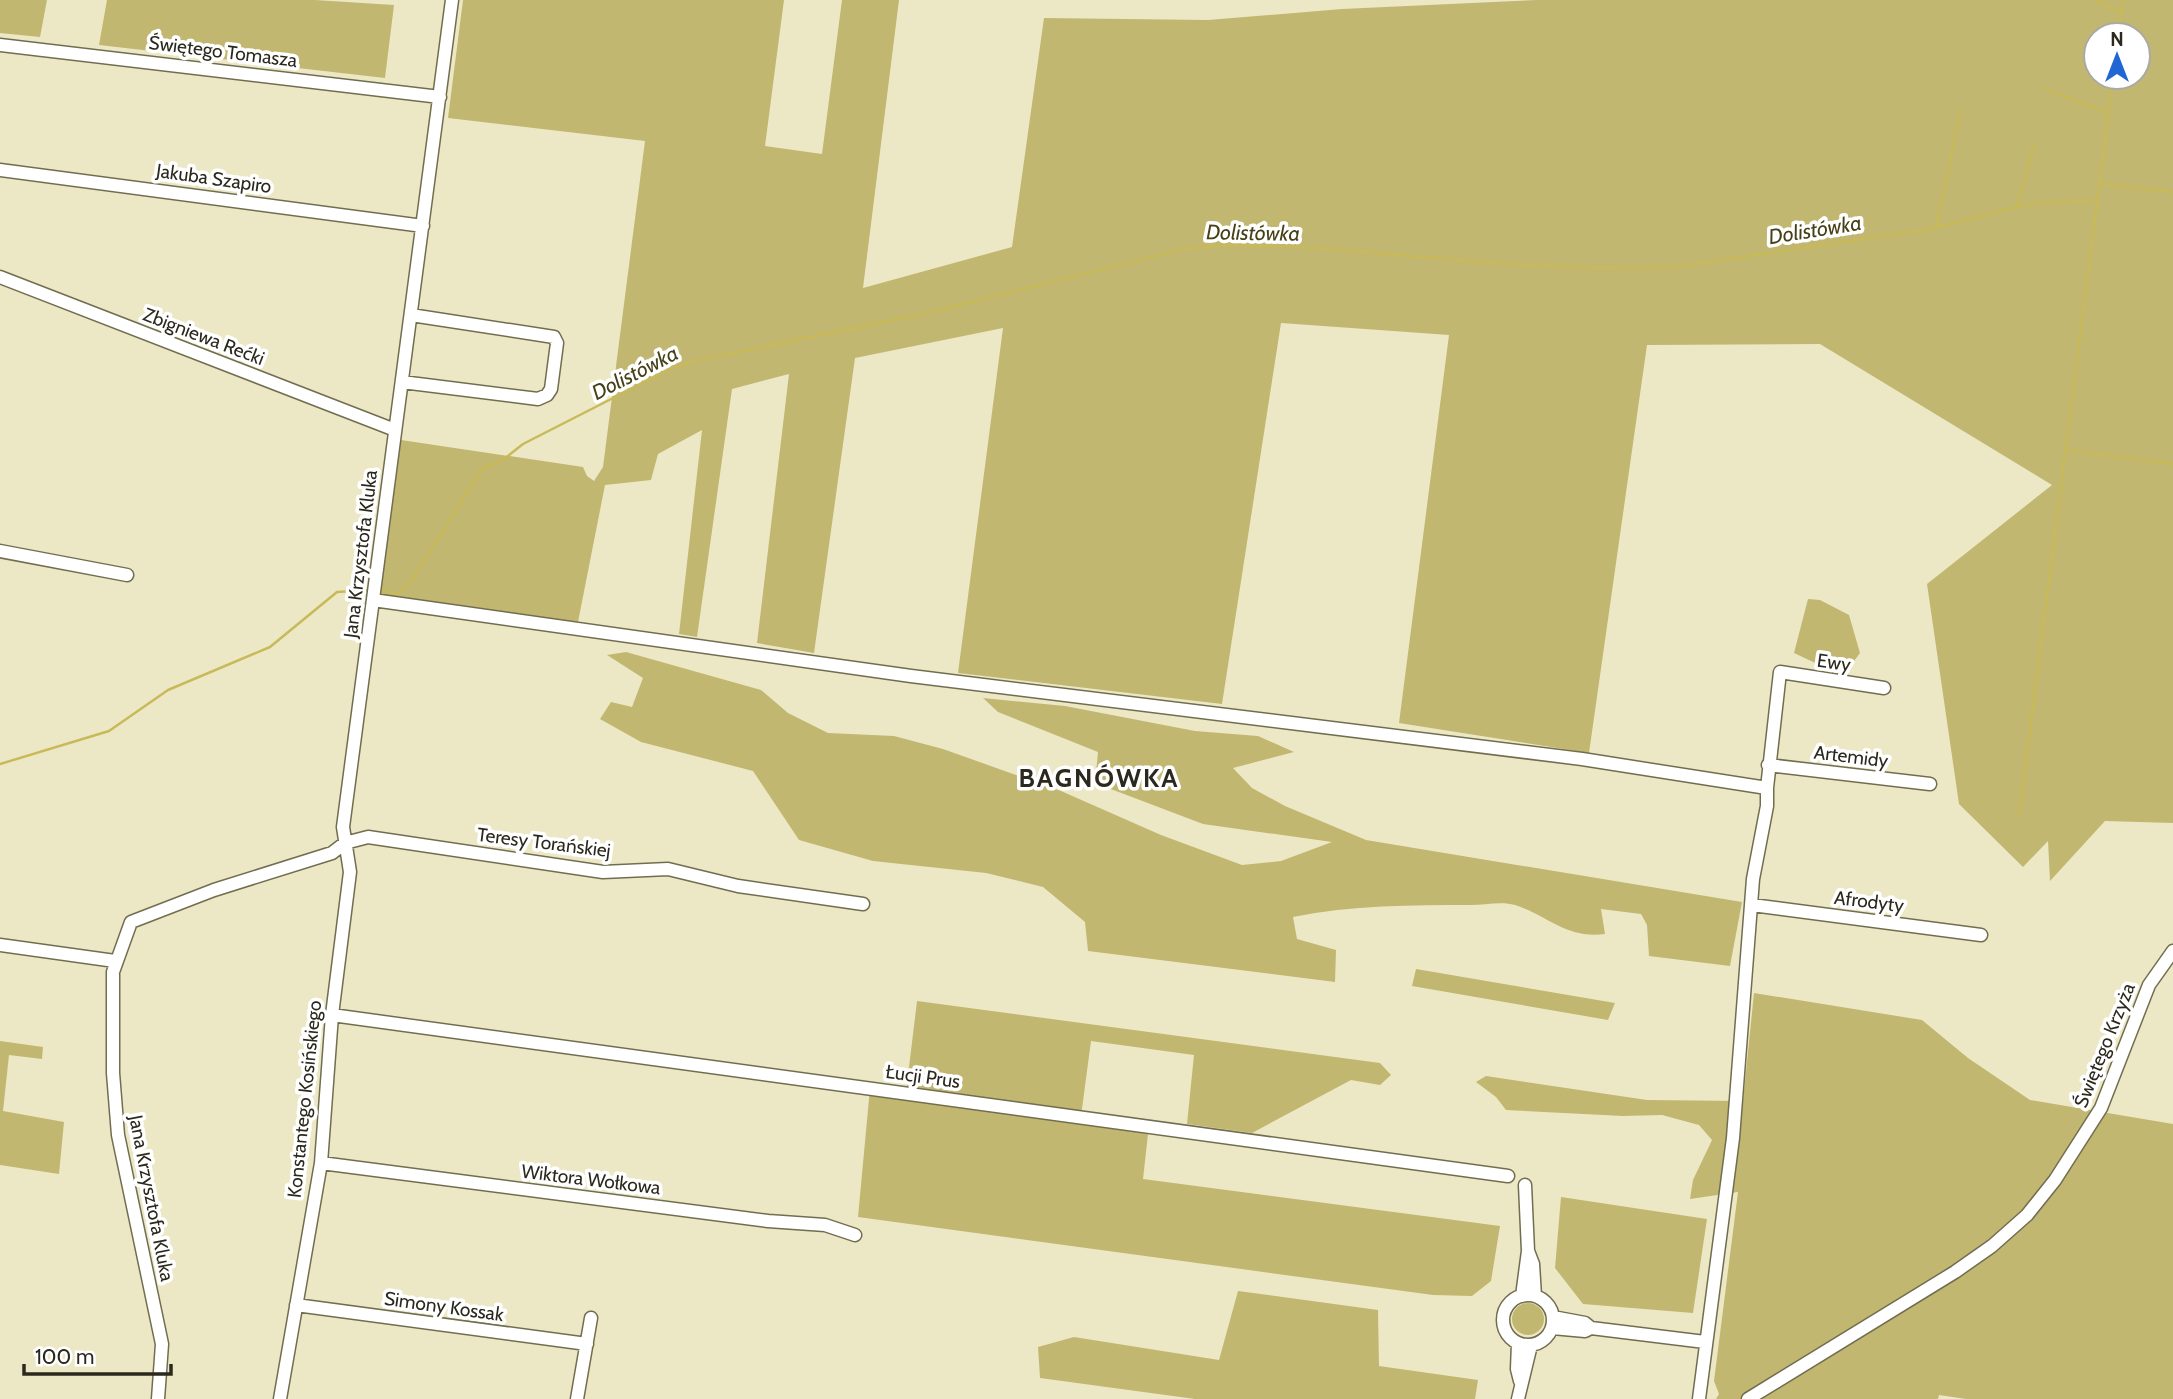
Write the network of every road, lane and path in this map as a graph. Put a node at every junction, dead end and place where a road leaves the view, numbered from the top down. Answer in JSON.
{"nodes":[{"id":1,"x":452,"y":0,"type":"edge"},
{"id":2,"x":0,"y":45,"type":"edge"},
{"id":3,"x":440,"y":97,"type":"junction"},
{"id":4,"x":0,"y":170,"type":"edge"},
{"id":5,"x":423,"y":226,"type":"junction"},
{"id":6,"x":0,"y":277,"type":"edge"},
{"id":7,"x":411,"y":314,"type":"junction"},
{"id":8,"x":402,"y":382,"type":"junction"},
{"id":9,"x":395,"y":430,"type":"junction"},
{"id":10,"x":0,"y":551,"type":"edge"},
{"id":11,"x":127,"y":575,"type":"dead end"},
{"id":12,"x":373,"y":600,"type":"junction"},
{"id":13,"x":1884,"y":688,"type":"dead end"},
{"id":14,"x":1768,"y":765,"type":"junction"},
{"id":15,"x":1930,"y":784,"type":"dead end"},
{"id":16,"x":1766,"y":789,"type":"junction"},
{"id":17,"x":345,"y":843,"type":"junction"},
{"id":18,"x":863,"y":904,"type":"dead end"},
{"id":19,"x":1752,"y":905,"type":"junction"},
{"id":20,"x":1981,"y":936,"type":"dead end"},
{"id":21,"x":0,"y":945,"type":"edge"},
{"id":22,"x":2173,"y":951,"type":"edge"},
{"id":23,"x":115,"y":961,"type":"junction"},
{"id":24,"x":332,"y":1015,"type":"junction"},
{"id":25,"x":320,"y":1163,"type":"junction"},
{"id":26,"x":1508,"y":1176,"type":"dead end"},
{"id":27,"x":1525,"y":1185,"type":"dead end"},
{"id":28,"x":855,"y":1234,"type":"dead end"},
{"id":29,"x":1528,"y":1296,"type":"junction"},
{"id":30,"x":296,"y":1305,"type":"junction"},
{"id":31,"x":592,"y":1318,"type":"dead end"},
{"id":32,"x":1552,"y":1323,"type":"junction"},
{"id":33,"x":1705,"y":1342,"type":"junction"},
{"id":34,"x":1524,"y":1344,"type":"junction"},
{"id":35,"x":587,"y":1345,"type":"junction"},
{"id":36,"x":158,"y":1399,"type":"edge"},
{"id":37,"x":280,"y":1399,"type":"edge"},
{"id":38,"x":577,"y":1399,"type":"edge"},
{"id":39,"x":1518,"y":1399,"type":"edge"},
{"id":40,"x":1699,"y":1399,"type":"edge"},
{"id":41,"x":1748,"y":1399,"type":"edge"}],
"edges":[{"from":1,"to":3,"type":"street","name":"Jana Krzysztofa Kluka"},
{"from":2,"to":3,"type":"street","name":"Świętego Tomasza"},
{"from":3,"to":5,"type":"street","name":"Jana Krzysztofa Kluka"},
{"from":4,"to":5,"type":"street","name":"Jakuba Szapiro"},
{"from":5,"to":7,"type":"street","name":"Jana Krzysztofa Kluka"},
{"from":6,"to":9,"type":"street","name":"Zbigniewa Rećki"},
{"from":7,"to":8,"type":"street","name":"Jana Krzysztofa Kluka"},
{"from":7,"to":8,"type":"street"},
{"from":8,"to":9,"type":"street","name":"Jana Krzysztofa Kluka"},
{"from":9,"to":12,"type":"street","name":"Jana Krzysztofa Kluka"},
{"from":10,"to":11,"type":"street"},
{"from":12,"to":16,"type":"street"},
{"from":12,"to":17,"type":"street","name":"Jana Krzysztofa Kluka"},
{"from":13,"to":14,"type":"street","name":"Ewy"},
{"from":14,"to":15,"type":"street","name":"Artemidy"},
{"from":14,"to":16,"type":"street"},
{"from":16,"to":19,"type":"street"},
{"from":17,"to":18,"type":"street","name":"Teresy Torańskiej"},
{"from":17,"to":23,"type":"street","name":"Jana Krzysztofa Kluka"},
{"from":17,"to":24,"type":"street","name":"Konstantego Kosińskiego"},
{"from":19,"to":20,"type":"street","name":"Afrodyty"},
{"from":19,"to":33,"type":"street"},
{"from":21,"to":23,"type":"street"},
{"from":22,"to":41,"type":"street","name":"Świętego Krzyża"},
{"from":23,"to":36,"type":"street","name":"Jana Krzysztofa Kluka"},
{"from":24,"to":25,"type":"street","name":"Konstantego Kosińskiego"},
{"from":24,"to":26,"type":"street","name":"Łucji Prus"},
{"from":25,"to":28,"type":"street","name":"Wiktora Wołkowa"},
{"from":25,"to":30,"type":"street","name":"Konstantego Kosińskiego"},
{"from":27,"to":29,"type":"street"},
{"from":29,"to":32,"type":"street"},
{"from":29,"to":34,"type":"street"},
{"from":30,"to":35,"type":"street","name":"Simony Kossak"},
{"from":30,"to":37,"type":"street","name":"Konstantego Kosińskiego"},
{"from":31,"to":35,"type":"street"},
{"from":32,"to":33,"type":"street"},
{"from":32,"to":34,"type":"street"},
{"from":33,"to":40,"type":"street"},
{"from":34,"to":39,"type":"street"},
{"from":35,"to":38,"type":"street"}]}
